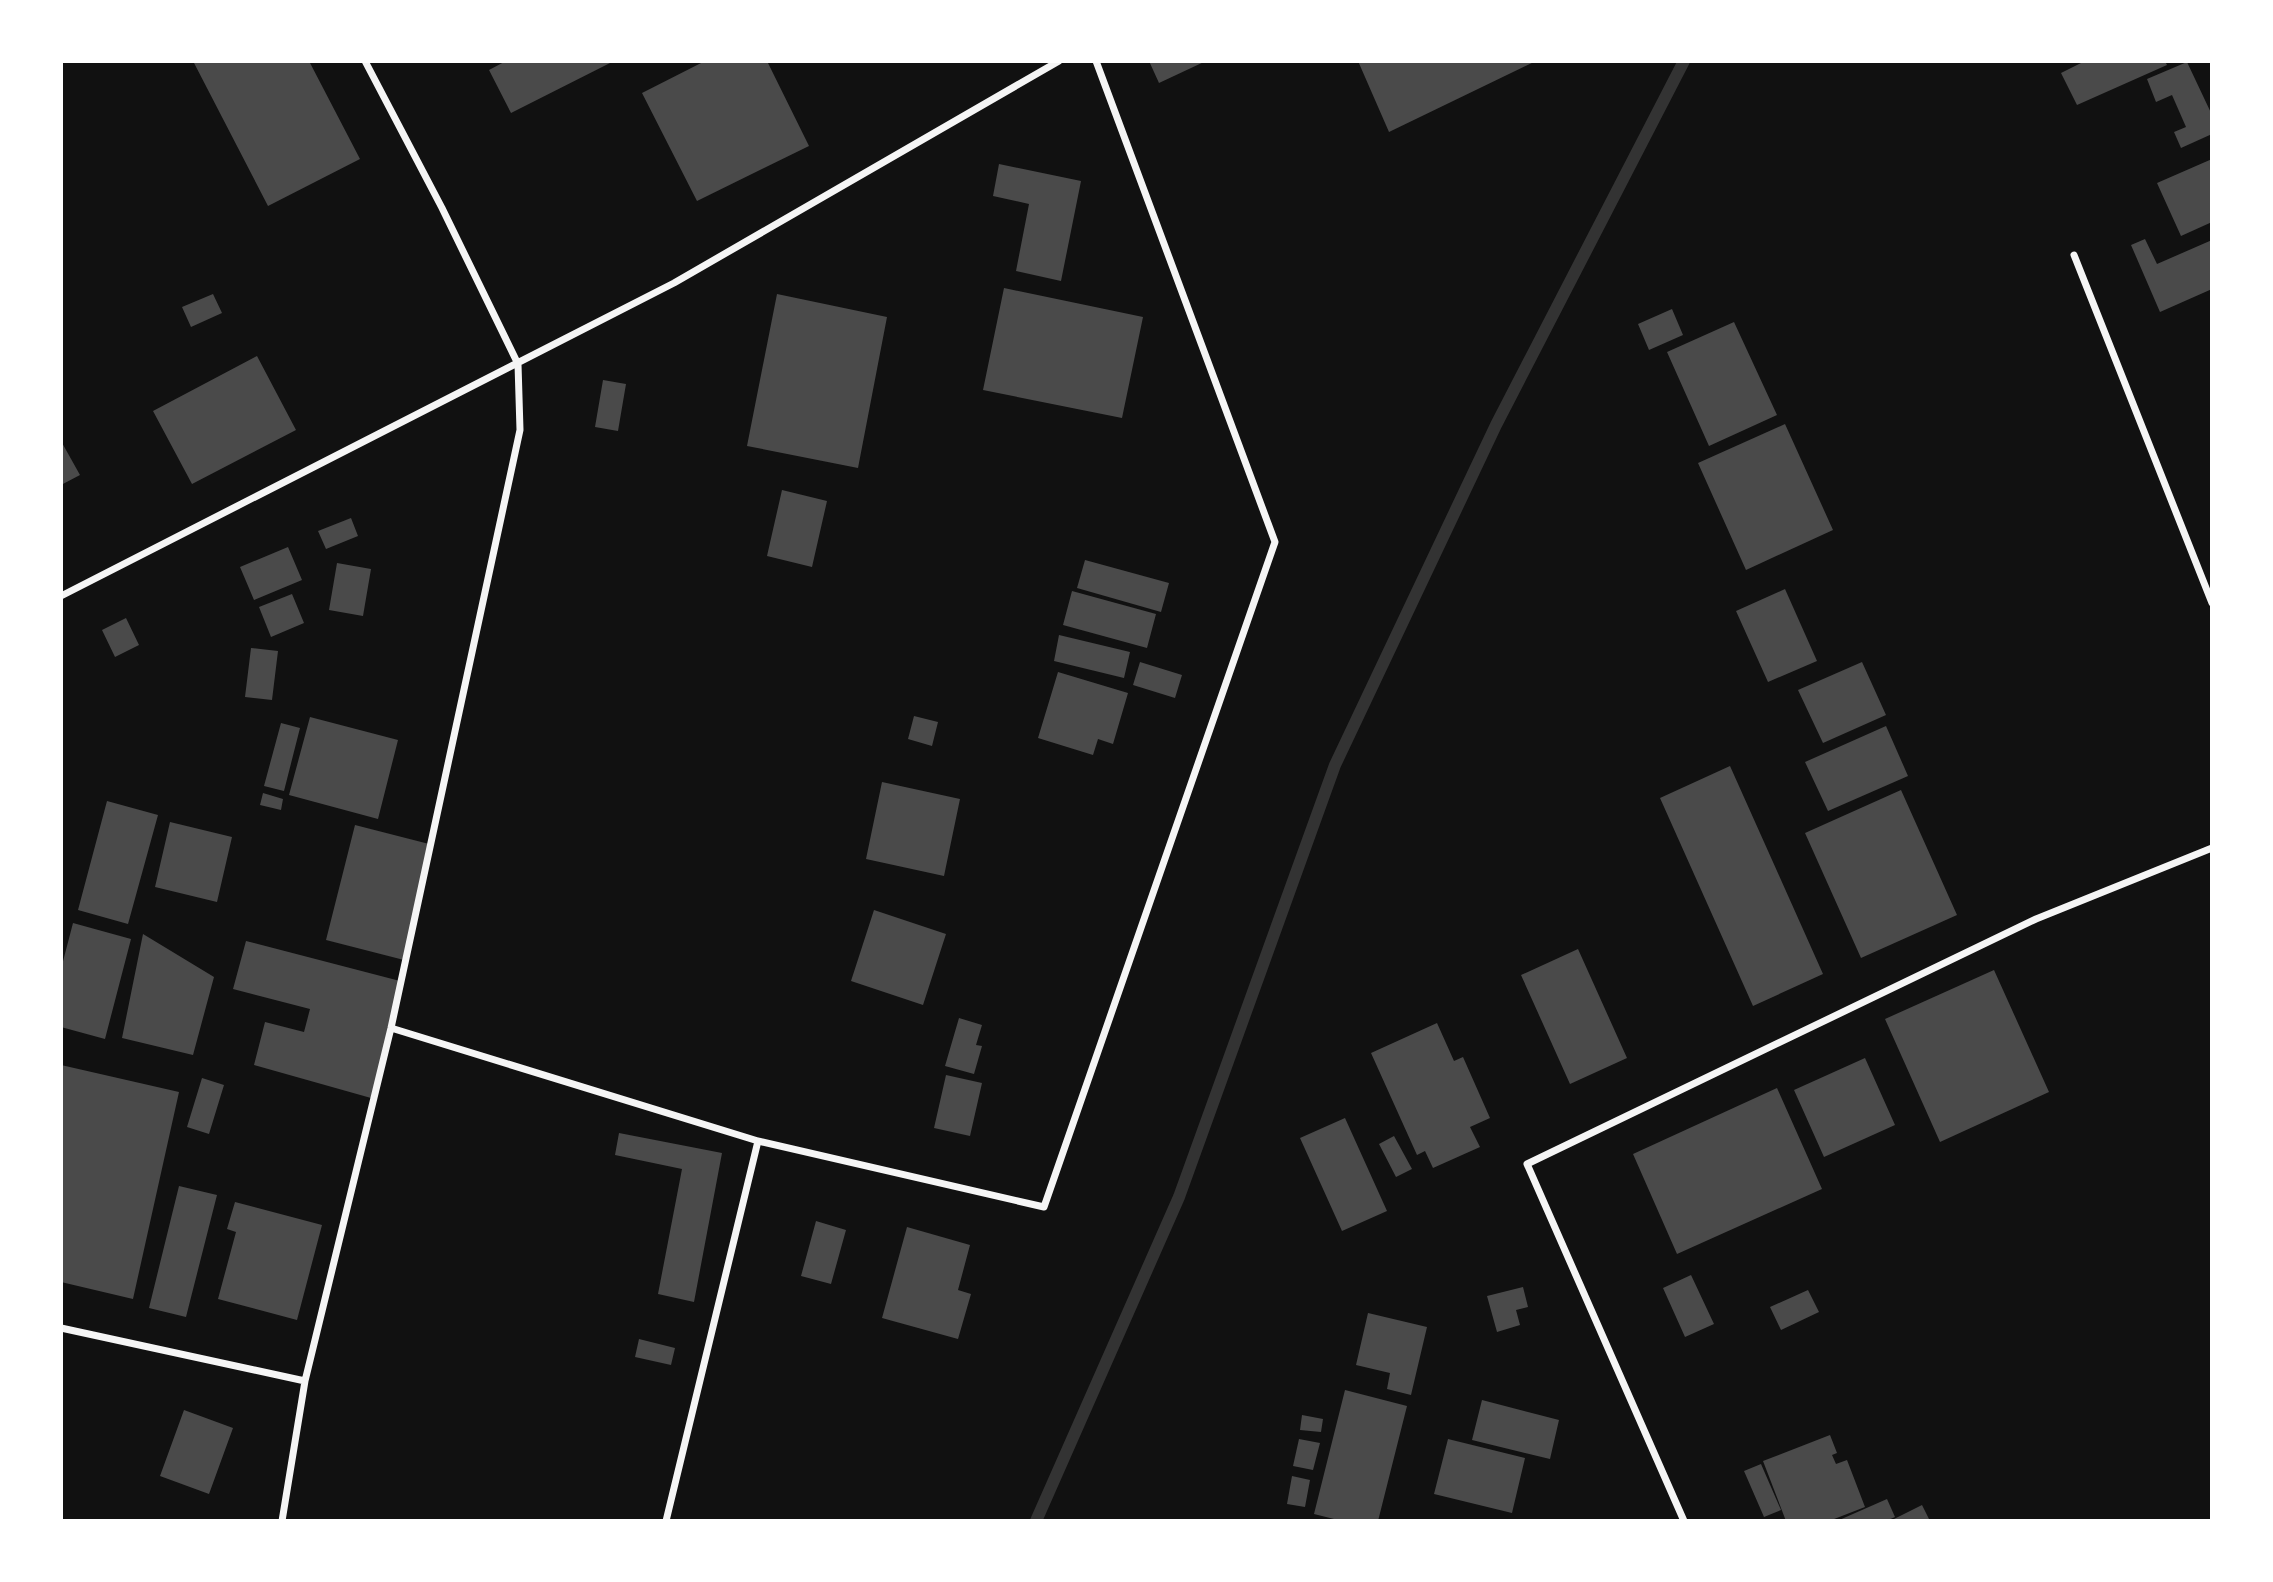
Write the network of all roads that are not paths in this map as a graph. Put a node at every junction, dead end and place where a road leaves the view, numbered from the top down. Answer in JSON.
{"nodes":[{"id":1,"x":365,"y":61,"type":"edge"},
{"id":2,"x":1059,"y":61,"type":"edge"},
{"id":3,"x":1096,"y":61,"type":"edge"},
{"id":4,"x":2074,"y":256,"type":"dead end"},
{"id":5,"x":518,"y":365,"type":"junction"},
{"id":6,"x":61,"y":596,"type":"edge"},
{"id":7,"x":2212,"y":603,"type":"edge"},
{"id":8,"x":2212,"y":848,"type":"edge"},
{"id":9,"x":391,"y":1028,"type":"junction"},
{"id":10,"x":758,"y":1141,"type":"junction"},
{"id":11,"x":61,"y":1328,"type":"edge"},
{"id":12,"x":305,"y":1381,"type":"junction"},
{"id":13,"x":282,"y":1521,"type":"edge"},
{"id":14,"x":666,"y":1521,"type":"edge"},
{"id":15,"x":1684,"y":1521,"type":"edge"}],
"edges":[{"from":1,"to":5,"type":"street"},
{"from":2,"to":5,"type":"street"},
{"from":3,"to":10,"type":"street"},
{"from":4,"to":7,"type":"street"},
{"from":5,"to":6,"type":"street"},
{"from":5,"to":9,"type":"street"},
{"from":8,"to":15,"type":"street"},
{"from":9,"to":10,"type":"street"},
{"from":9,"to":12,"type":"street"},
{"from":10,"to":14,"type":"street"},
{"from":11,"to":12,"type":"street"},
{"from":12,"to":13,"type":"street"}]}
